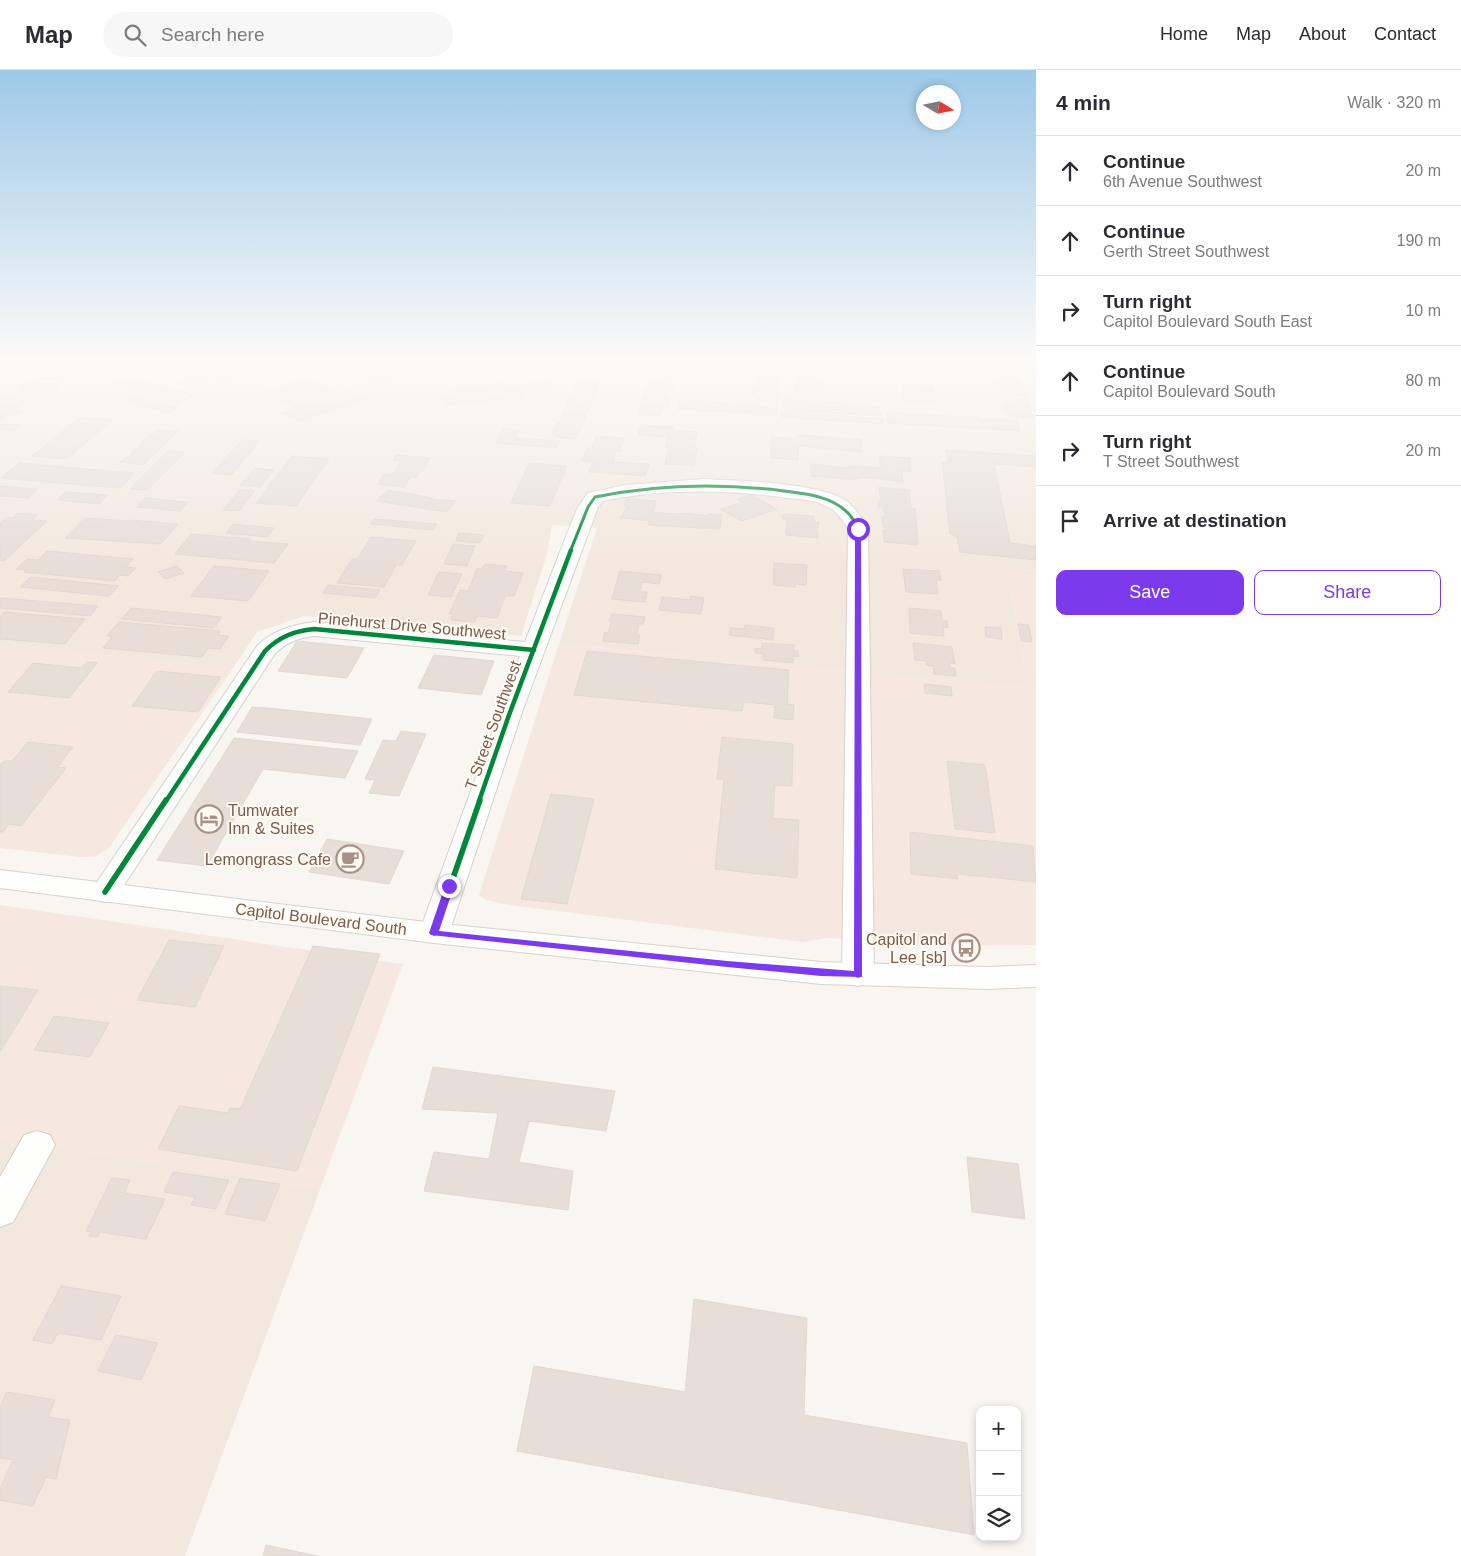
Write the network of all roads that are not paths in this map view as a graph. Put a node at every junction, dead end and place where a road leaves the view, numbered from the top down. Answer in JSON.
{"nodes":[{"id":1,"x":534,"y":650,"type":"junction"},
{"id":2,"x":0,"y":879,"type":"edge"},
{"id":3,"x":106,"y":892,"type":"junction"},
{"id":4,"x":434,"y":933,"type":"junction"},
{"id":5,"x":858,"y":975,"type":"junction"},
{"id":6,"x":1036,"y":976,"type":"edge"},
{"id":7,"x":37,"y":1145,"type":"dead end"},
{"id":8,"x":0,"y":1211,"type":"edge"}],
"edges":[{"from":1,"to":3,"type":"street","name":"Pinehurst Drive Southwest"},
{"from":1,"to":4,"type":"street","name":"T Street Southwest"},
{"from":1,"to":5,"type":"street","name":"T Street Southwest"},
{"from":2,"to":3,"type":"street","name":"Capitol Boulevard South"},
{"from":3,"to":4,"type":"street","name":"Capitol Boulevard South"},
{"from":4,"to":5,"type":"street","name":"Capitol Boulevard South"},
{"from":5,"to":6,"type":"street"},
{"from":7,"to":8,"type":"street"}]}
